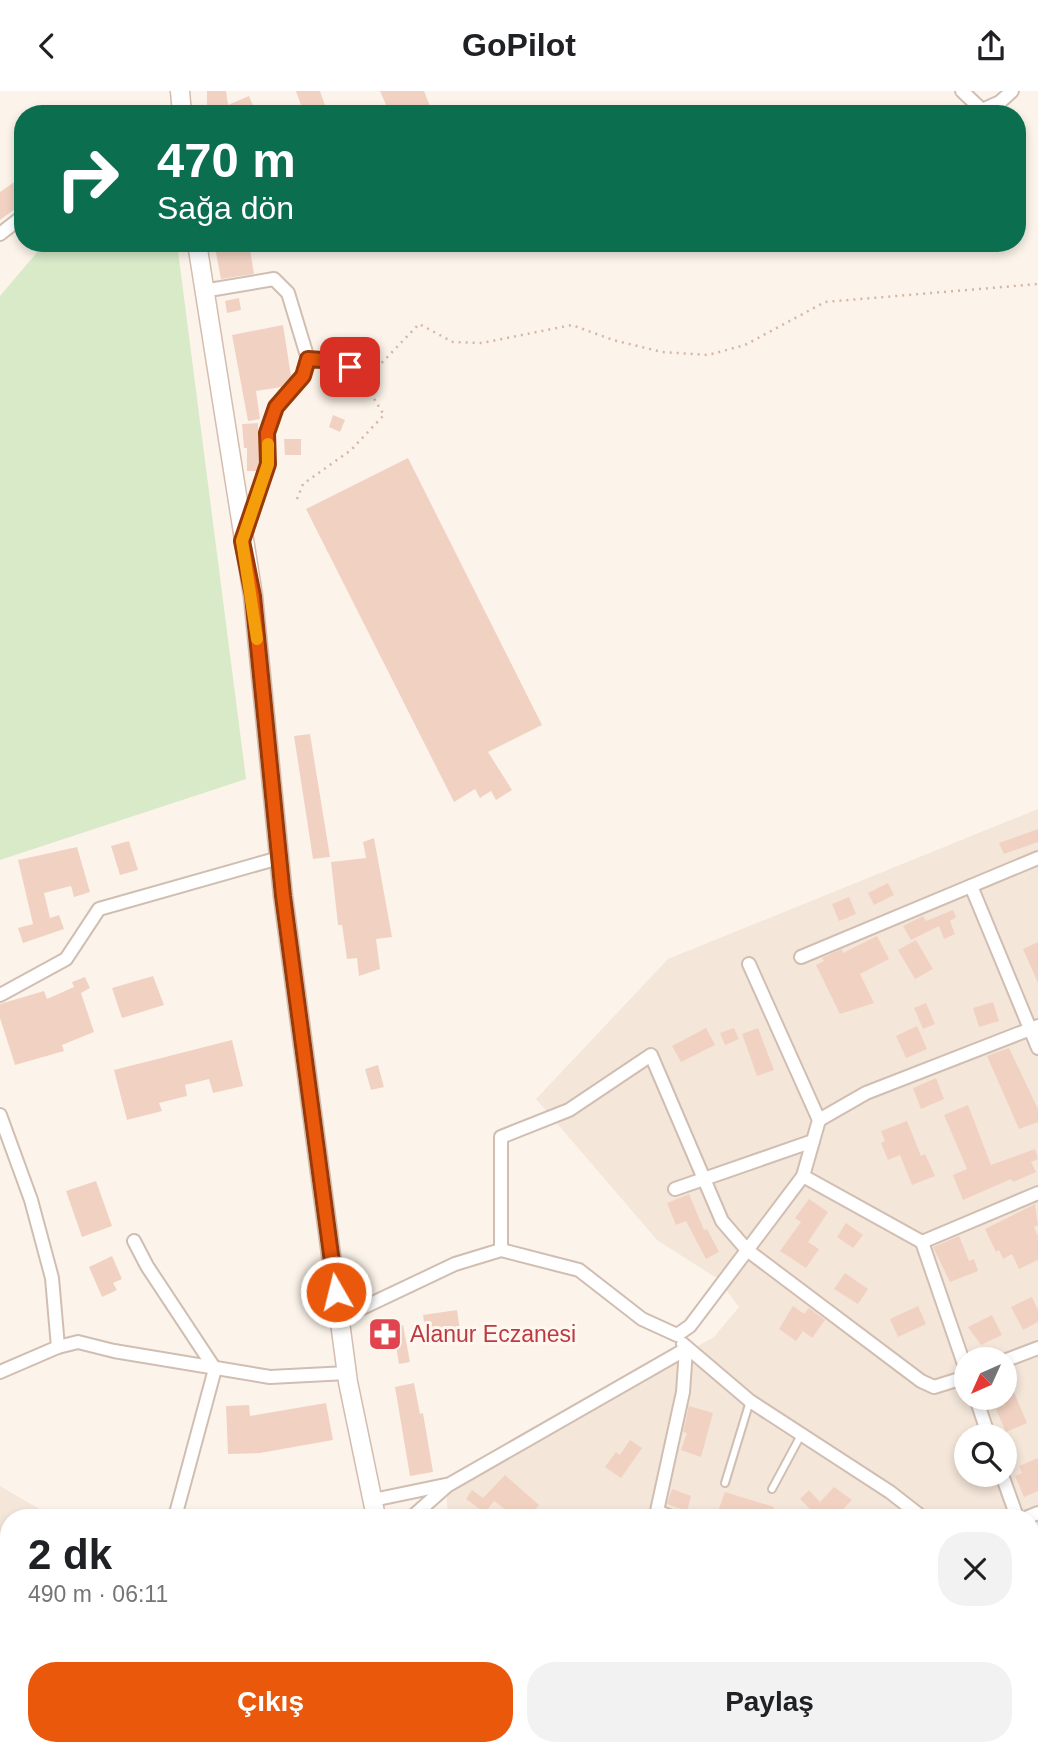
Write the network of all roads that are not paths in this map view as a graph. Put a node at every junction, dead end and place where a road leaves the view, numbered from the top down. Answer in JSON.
{"nodes":[{"id":1,"x":962,"y":91,"type":"edge"},
{"id":2,"x":1012,"y":91,"type":"edge"},
{"id":3,"x":977,"y":105,"type":"edge"},
{"id":4,"x":993,"y":105,"type":"edge"},
{"id":5,"x":14,"y":223,"type":"edge"},
{"id":6,"x":0,"y":234,"type":"edge"},
{"id":7,"x":198,"y":252,"type":"edge"},
{"id":8,"x":203,"y":291,"type":"junction"},
{"id":9,"x":308,"y":359,"type":"junction"},
{"id":10,"x":364,"y":381,"type":"road end"},
{"id":11,"x":242,"y":541,"type":"junction"},
{"id":12,"x":1038,"y":857,"type":"edge"},
{"id":13,"x":279,"y":858,"type":"junction"},
{"id":14,"x":971,"y":886,"type":"junction"},
{"id":15,"x":801,"y":957,"type":"dead end"},
{"id":16,"x":749,"y":964,"type":"dead end"},
{"id":17,"x":0,"y":995,"type":"edge"},
{"id":18,"x":1034,"y":1028,"type":"edge"},
{"id":19,"x":1038,"y":1048,"type":"edge"},
{"id":20,"x":0,"y":1115,"type":"edge"},
{"id":21,"x":819,"y":1120,"type":"junction"},
{"id":22,"x":813,"y":1141,"type":"junction"},
{"id":23,"x":803,"y":1176,"type":"junction"},
{"id":24,"x":704,"y":1179,"type":"junction"},
{"id":25,"x":675,"y":1189,"type":"dead end"},
{"id":26,"x":1038,"y":1193,"type":"edge"},
{"id":27,"x":134,"y":1241,"type":"dead end"},
{"id":28,"x":922,"y":1242,"type":"junction"},
{"id":29,"x":501,"y":1250,"type":"junction"},
{"id":30,"x":747,"y":1250,"type":"junction"},
{"id":31,"x":339,"y":1319,"type":"junction"},
{"id":32,"x":677,"y":1335,"type":"junction"},
{"id":33,"x":58,"y":1347,"type":"junction"},
{"id":34,"x":958,"y":1347,"type":"edge"},
{"id":35,"x":1038,"y":1348,"type":"edge"},
{"id":36,"x":686,"y":1349,"type":"junction"},
{"id":37,"x":1017,"y":1356,"type":"edge"},
{"id":38,"x":215,"y":1369,"type":"junction"},
{"id":39,"x":0,"y":1372,"type":"edge"},
{"id":40,"x":346,"y":1373,"type":"junction"},
{"id":41,"x":954,"y":1381,"type":"edge"},
{"id":42,"x":750,"y":1401,"type":"junction"},
{"id":43,"x":801,"y":1435,"type":"junction"},
{"id":44,"x":725,"y":1483,"type":"dead end"},
{"id":45,"x":450,"y":1484,"type":"junction"},
{"id":46,"x":1007,"y":1487,"type":"edge"},
{"id":47,"x":772,"y":1489,"type":"dead end"},
{"id":48,"x":375,"y":1508,"type":"edge"},
{"id":49,"x":177,"y":1509,"type":"edge"},
{"id":50,"x":421,"y":1509,"type":"edge"},
{"id":51,"x":657,"y":1509,"type":"edge"},
{"id":52,"x":910,"y":1509,"type":"edge"},
{"id":53,"x":1015,"y":1509,"type":"edge"}],
"edges":[{"from":1,"to":3,"type":"street"},
{"from":2,"to":4,"type":"street"},
{"from":5,"to":6,"type":"street"},
{"from":7,"to":8,"type":"main road"},
{"from":8,"to":9,"type":"street"},
{"from":8,"to":11,"type":"main road"},
{"from":9,"to":10,"type":"street"},
{"from":9,"to":11,"type":"street"},
{"from":11,"to":13,"type":"main road"},
{"from":12,"to":14,"type":"street"},
{"from":13,"to":17,"type":"street"},
{"from":13,"to":31,"type":"main road"},
{"from":14,"to":15,"type":"street"},
{"from":14,"to":18,"type":"street"},
{"from":16,"to":21,"type":"street"},
{"from":18,"to":19,"type":"street"},
{"from":18,"to":21,"type":"street"},
{"from":20,"to":33,"type":"street"},
{"from":21,"to":22,"type":"street"},
{"from":22,"to":23,"type":"street"},
{"from":22,"to":24,"type":"street"},
{"from":23,"to":28,"type":"street"},
{"from":23,"to":30,"type":"street"},
{"from":24,"to":25,"type":"street"},
{"from":24,"to":29,"type":"street"},
{"from":24,"to":30,"type":"street"},
{"from":26,"to":28,"type":"street"},
{"from":27,"to":38,"type":"street"},
{"from":28,"to":34,"type":"street"},
{"from":29,"to":31,"type":"street"},
{"from":29,"to":32,"type":"street"},
{"from":30,"to":32,"type":"street"},
{"from":30,"to":41,"type":"street"},
{"from":31,"to":40,"type":"main road"},
{"from":32,"to":36,"type":"street"},
{"from":33,"to":38,"type":"street"},
{"from":33,"to":39,"type":"street"},
{"from":35,"to":37,"type":"street"},
{"from":36,"to":42,"type":"street"},
{"from":36,"to":45,"type":"street"},
{"from":36,"to":51,"type":"street"},
{"from":38,"to":40,"type":"street"},
{"from":38,"to":49,"type":"street"},
{"from":40,"to":48,"type":"main road"},
{"from":42,"to":43,"type":"street"},
{"from":42,"to":44,"type":"lane"},
{"from":43,"to":47,"type":"lane"},
{"from":43,"to":52,"type":"street"},
{"from":45,"to":48,"type":"street"},
{"from":45,"to":50,"type":"street"},
{"from":46,"to":53,"type":"street"}]}
